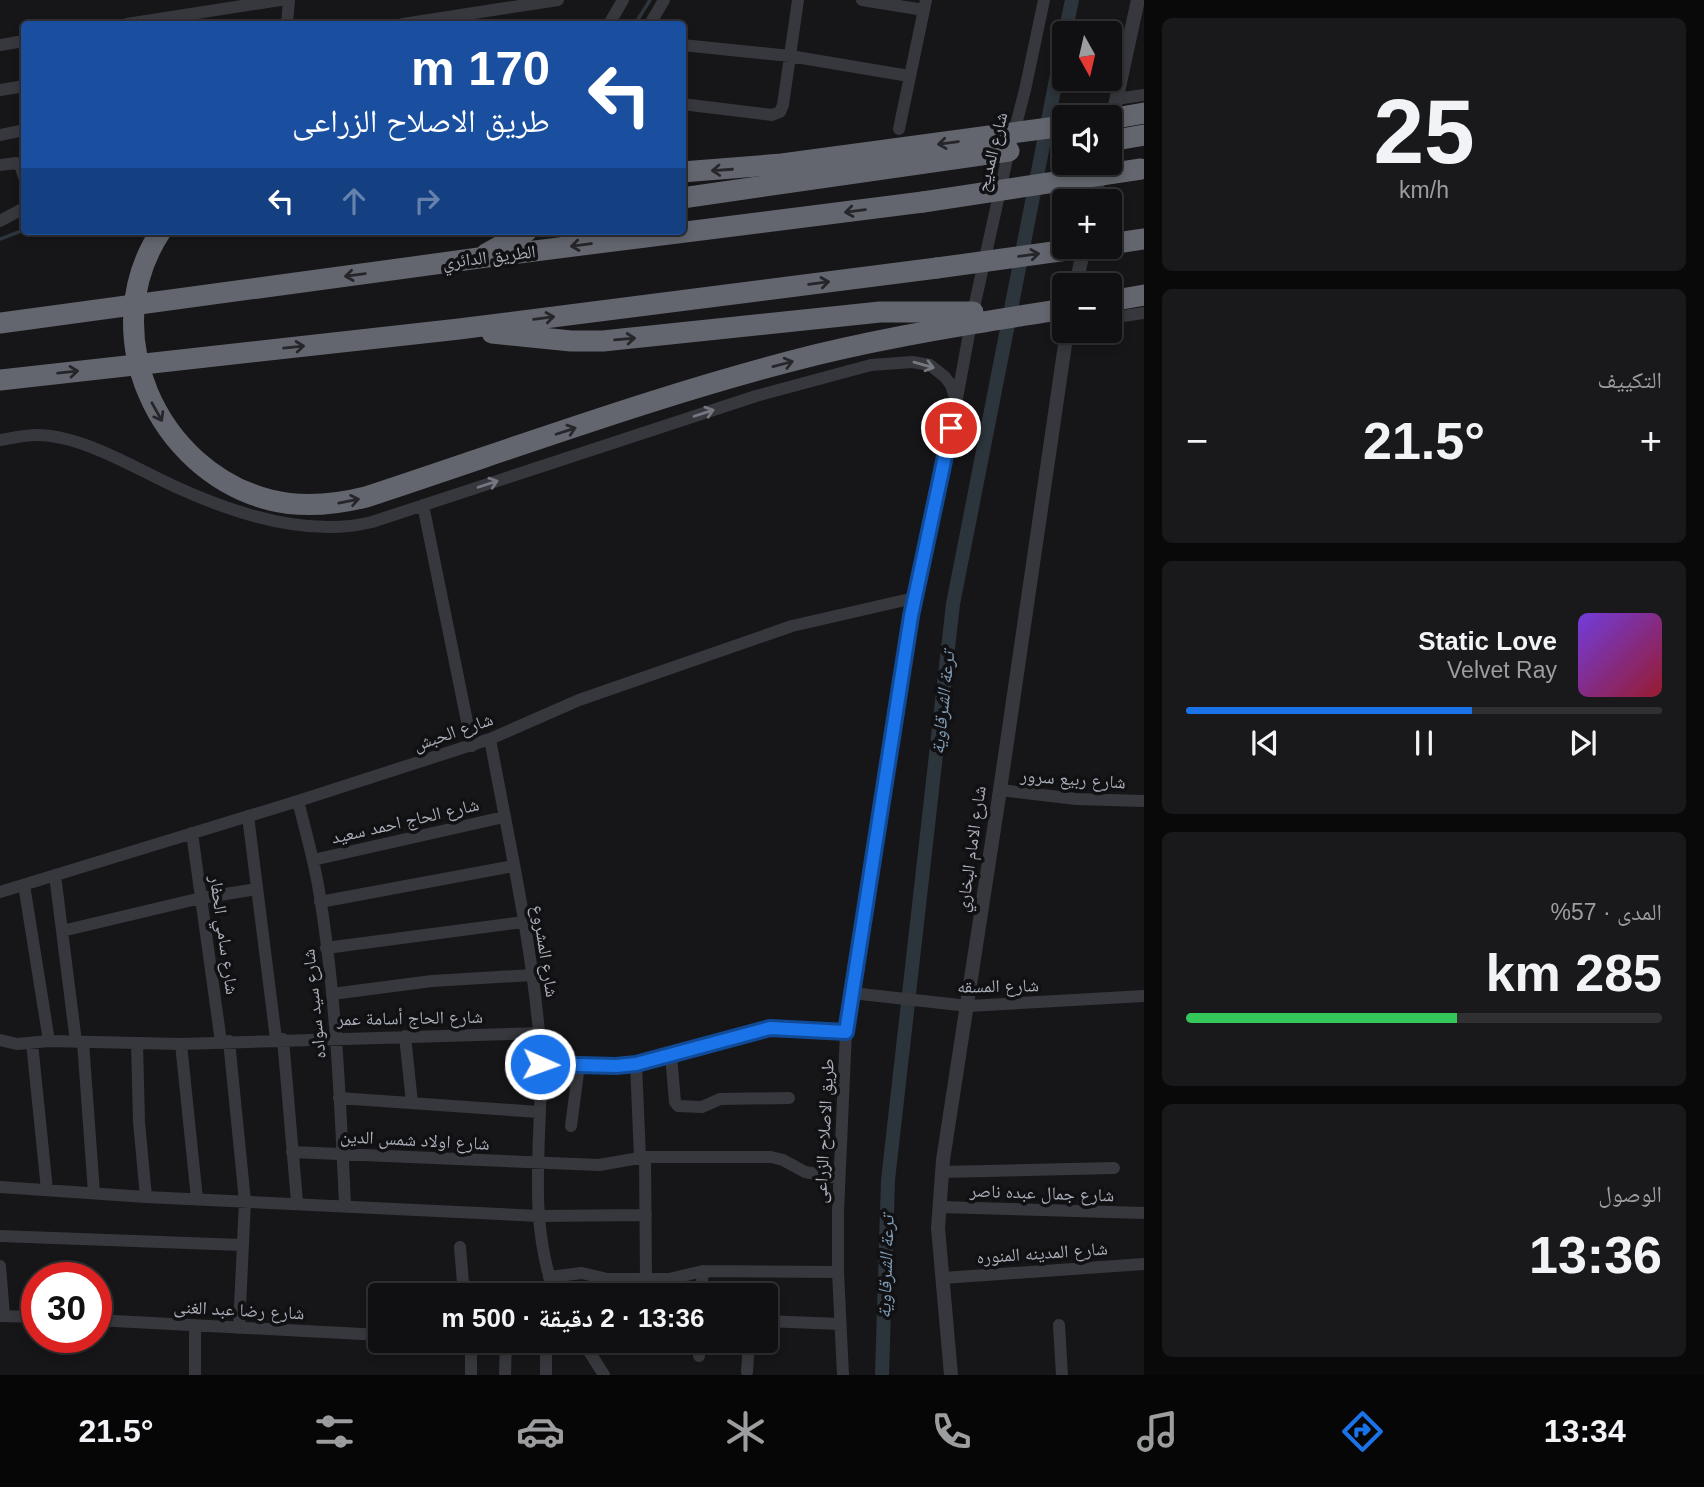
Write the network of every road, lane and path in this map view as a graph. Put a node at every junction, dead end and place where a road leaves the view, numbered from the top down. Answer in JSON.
{"nodes":[{"id":1,"x":280,"y":0,"type":"edge"},
{"id":2,"x":289,"y":0,"type":"edge"},
{"id":3,"x":558,"y":0,"type":"edge"},
{"id":4,"x":623,"y":0,"type":"edge"},
{"id":5,"x":664,"y":0,"type":"edge"},
{"id":6,"x":798,"y":0,"type":"edge"},
{"id":7,"x":862,"y":0,"type":"edge"},
{"id":8,"x":1044,"y":0,"type":"edge"},
{"id":9,"x":1138,"y":0,"type":"edge"},
{"id":10,"x":925,"y":5,"type":"edge"},
{"id":11,"x":146,"y":21,"type":"edge"},
{"id":12,"x":287,"y":21,"type":"edge"},
{"id":13,"x":422,"y":21,"type":"edge"},
{"id":14,"x":611,"y":21,"type":"edge"},
{"id":15,"x":652,"y":21,"type":"edge"},
{"id":16,"x":21,"y":42,"type":"edge"},
{"id":17,"x":686,"y":44,"type":"edge"},
{"id":18,"x":0,"y":45,"type":"edge"},
{"id":19,"x":790,"y":56,"type":"junction"},
{"id":20,"x":909,"y":76,"type":"junction"},
{"id":21,"x":21,"y":86,"type":"edge"},
{"id":22,"x":0,"y":90,"type":"edge"},
{"id":23,"x":1144,"y":94,"type":"edge"},
{"id":24,"x":686,"y":104,"type":"edge"},
{"id":25,"x":1114,"y":105,"type":"edge"},
{"id":26,"x":1121,"y":105,"type":"edge"},
{"id":27,"x":1122,"y":110,"type":"edge"},
{"id":28,"x":1144,"y":113,"type":"edge"},
{"id":29,"x":1052,"y":128,"type":"edge"},
{"id":30,"x":899,"y":129,"type":"dead end"},
{"id":31,"x":21,"y":131,"type":"edge"},
{"id":32,"x":1,"y":135,"type":"edge"},
{"id":33,"x":1144,"y":135,"type":"edge"},
{"id":34,"x":1122,"y":139,"type":"edge"},
{"id":35,"x":1009,"y":151,"type":"junction"},
{"id":36,"x":1143,"y":169,"type":"edge"},
{"id":37,"x":686,"y":172,"type":"edge"},
{"id":38,"x":686,"y":197,"type":"edge"},
{"id":39,"x":21,"y":210,"type":"edge"},
{"id":40,"x":0,"y":221,"type":"edge"},
{"id":41,"x":686,"y":232,"type":"edge"},
{"id":42,"x":159,"y":235,"type":"edge"},
{"id":43,"x":520,"y":235,"type":"edge"},
{"id":44,"x":662,"y":235,"type":"edge"},
{"id":45,"x":1144,"y":239,"type":"edge"},
{"id":46,"x":1122,"y":242,"type":"edge"},
{"id":47,"x":1052,"y":252,"type":"edge"},
{"id":48,"x":480,"y":258,"type":"junction"},
{"id":49,"x":1144,"y":295,"type":"edge"},
{"id":50,"x":1122,"y":299,"type":"edge"},
{"id":51,"x":1052,"y":311,"type":"edge"},
{"id":52,"x":972,"y":312,"type":"junction"},
{"id":53,"x":1144,"y":313,"type":"edge"},
{"id":54,"x":1122,"y":316,"type":"edge"},
{"id":55,"x":0,"y":323,"type":"edge"},
{"id":56,"x":459,"y":329,"type":"junction"},
{"id":57,"x":1065,"y":343,"type":"edge"},
{"id":58,"x":0,"y":380,"type":"edge"},
{"id":59,"x":956,"y":404,"type":"junction"},
{"id":60,"x":0,"y":440,"type":"edge"},
{"id":61,"x":423,"y":505,"type":"junction"},
{"id":62,"x":914,"y":598,"type":"junction"},
{"id":63,"x":490,"y":740,"type":"junction"},
{"id":64,"x":472,"y":746,"type":"junction"},
{"id":65,"x":1000,"y":790,"type":"junction"},
{"id":66,"x":299,"y":801,"type":"junction"},
{"id":67,"x":1144,"y":801,"type":"edge"},
{"id":68,"x":248,"y":816,"type":"junction"},
{"id":69,"x":504,"y":817,"type":"junction"},
{"id":70,"x":192,"y":833,"type":"junction"},
{"id":71,"x":313,"y":860,"type":"junction"},
{"id":72,"x":513,"y":866,"type":"junction"},
{"id":73,"x":55,"y":875,"type":"junction"},
{"id":74,"x":24,"y":885,"type":"junction"},
{"id":75,"x":257,"y":889,"type":"junction"},
{"id":76,"x":0,"y":892,"type":"edge"},
{"id":77,"x":201,"y":898,"type":"junction"},
{"id":78,"x":320,"y":902,"type":"junction"},
{"id":79,"x":523,"y":922,"type":"junction"},
{"id":80,"x":62,"y":931,"type":"junction"},
{"id":81,"x":326,"y":948,"type":"junction"},
{"id":82,"x":532,"y":975,"type":"junction"},
{"id":83,"x":852,"y":993,"type":"junction"},
{"id":84,"x":332,"y":994,"type":"junction"},
{"id":85,"x":1144,"y":996,"type":"edge"},
{"id":86,"x":968,"y":1006,"type":"junction"},
{"id":87,"x":539,"y":1032,"type":"junction"},
{"id":88,"x":846,"y":1032,"type":"junction"},
{"id":89,"x":405,"y":1036,"type":"junction"},
{"id":90,"x":336,"y":1038,"type":"junction"},
{"id":91,"x":280,"y":1039,"type":"junction"},
{"id":92,"x":0,"y":1040,"type":"edge"},
{"id":93,"x":49,"y":1041,"type":"junction"},
{"id":94,"x":225,"y":1041,"type":"junction"},
{"id":95,"x":79,"y":1042,"type":"junction"},
{"id":96,"x":136,"y":1043,"type":"junction"},
{"id":97,"x":32,"y":1044,"type":"junction"},
{"id":98,"x":181,"y":1044,"type":"junction"},
{"id":99,"x":671,"y":1055,"type":"junction"},
{"id":100,"x":540,"y":1064,"type":"junction"},
{"id":101,"x":636,"y":1064,"type":"junction"},
{"id":102,"x":579,"y":1066,"type":"junction"},
{"id":103,"x":340,"y":1098,"type":"junction"},
{"id":104,"x":789,"y":1098,"type":"dead end"},
{"id":105,"x":412,"y":1103,"type":"junction"},
{"id":106,"x":538,"y":1112,"type":"junction"},
{"id":107,"x":571,"y":1126,"type":"dead end"},
{"id":108,"x":292,"y":1152,"type":"junction"},
{"id":109,"x":342,"y":1154,"type":"junction"},
{"id":110,"x":643,"y":1158,"type":"junction"},
{"id":111,"x":536,"y":1163,"type":"junction"},
{"id":112,"x":1114,"y":1168,"type":"dead end"},
{"id":113,"x":942,"y":1172,"type":"junction"},
{"id":114,"x":838,"y":1178,"type":"junction"},
{"id":115,"x":0,"y":1187,"type":"edge"},
{"id":116,"x":47,"y":1189,"type":"junction"},
{"id":117,"x":94,"y":1193,"type":"junction"},
{"id":118,"x":146,"y":1197,"type":"junction"},
{"id":119,"x":197,"y":1199,"type":"junction"},
{"id":120,"x":245,"y":1201,"type":"junction"},
{"id":121,"x":296,"y":1202,"type":"junction"},
{"id":122,"x":345,"y":1205,"type":"junction"},
{"id":123,"x":939,"y":1208,"type":"junction"},
{"id":124,"x":1144,"y":1213,"type":"edge"},
{"id":125,"x":646,"y":1215,"type":"junction"},
{"id":126,"x":539,"y":1216,"type":"junction"},
{"id":127,"x":0,"y":1236,"type":"edge"},
{"id":128,"x":242,"y":1245,"type":"junction"},
{"id":129,"x":460,"y":1247,"type":"dead end"},
{"id":130,"x":1144,"y":1264,"type":"edge"},
{"id":131,"x":0,"y":1266,"type":"edge"},
{"id":132,"x":702,"y":1271,"type":"junction"},
{"id":133,"x":838,"y":1272,"type":"junction"},
{"id":134,"x":549,"y":1277,"type":"junction"},
{"id":135,"x":943,"y":1278,"type":"junction"},
{"id":136,"x":646,"y":1279,"type":"junction"},
{"id":137,"x":463,"y":1283,"type":"edge"},
{"id":138,"x":551,"y":1283,"type":"edge"},
{"id":139,"x":702,"y":1283,"type":"edge"},
{"id":140,"x":2,"y":1316,"type":"edge"},
{"id":141,"x":21,"y":1317,"type":"edge"},
{"id":142,"x":112,"y":1321,"type":"edge"},
{"id":143,"x":778,"y":1322,"type":"edge"},
{"id":144,"x":195,"y":1325,"type":"junction"},
{"id":145,"x":840,"y":1325,"type":"junction"},
{"id":146,"x":1059,"y":1325,"type":"dead end"},
{"id":147,"x":239,"y":1328,"type":"junction"},
{"id":148,"x":368,"y":1334,"type":"edge"},
{"id":149,"x":471,"y":1353,"type":"edge"},
{"id":150,"x":506,"y":1353,"type":"edge"},
{"id":151,"x":545,"y":1353,"type":"edge"},
{"id":152,"x":590,"y":1353,"type":"edge"},
{"id":153,"x":748,"y":1353,"type":"edge"},
{"id":154,"x":747,"y":1372,"type":"dead end"},
{"id":155,"x":195,"y":1375,"type":"edge"},
{"id":156,"x":471,"y":1375,"type":"edge"},
{"id":157,"x":505,"y":1375,"type":"edge"},
{"id":158,"x":546,"y":1375,"type":"edge"},
{"id":159,"x":604,"y":1375,"type":"edge"},
{"id":160,"x":843,"y":1375,"type":"edge"},
{"id":161,"x":951,"y":1375,"type":"edge"},
{"id":162,"x":1062,"y":1375,"type":"edge"}],
"edges":[{"from":1,"to":11,"type":"street"},
{"from":2,"to":12,"type":"street"},
{"from":3,"to":13,"type":"street"},
{"from":4,"to":14,"type":"street"},
{"from":5,"to":15,"type":"street"},
{"from":6,"to":19,"type":"street"},
{"from":7,"to":10,"type":"street"},
{"from":8,"to":35,"type":"street","name":"شارع المديح"},
{"from":9,"to":25,"type":"street"},
{"from":10,"to":20,"type":"street"},
{"from":16,"to":18,"type":"street"},
{"from":17,"to":19,"type":"street"},
{"from":19,"to":20,"type":"street"},
{"from":19,"to":24,"type":"street"},
{"from":20,"to":30,"type":"street"},
{"from":21,"to":22,"type":"street"},
{"from":23,"to":26,"type":"street"},
{"from":27,"to":28,"type":"highway","bridge":true},
{"from":29,"to":37,"type":"highway","one_way":true,"bridge":true},
{"from":31,"to":32,"type":"street"},
{"from":33,"to":34,"type":"highway"},
{"from":35,"to":38,"type":"highway"},
{"from":35,"to":52,"type":"street","name":"شارع المديح"},
{"from":36,"to":41,"type":"highway","name":"الطريق الدائري","one_way":true,"bridge":true},
{"from":39,"to":40,"type":"street"},
{"from":42,"to":51,"type":"highway","one_way":true,"bridge":true},
{"from":43,"to":48,"type":"highway"},
{"from":44,"to":48,"type":"highway","name":"الطريق الدائري","one_way":true,"bridge":true},
{"from":45,"to":46,"type":"highway"},
{"from":56,"to":47,"type":"highway","one_way":true,"bridge":true},
{"from":48,"to":55,"type":"highway","name":"الطريق الدائري","one_way":true},
{"from":49,"to":50,"type":"highway"},
{"from":56,"to":52,"type":"highway","one_way":true},
{"from":52,"to":59,"type":"street","name":"طريق الاصلاح الزراعى"},
{"from":53,"to":54,"type":"street"},
{"from":58,"to":56,"type":"highway","one_way":true},
{"from":57,"to":65,"type":"street","name":"شارع الامام البخاري"},
{"from":61,"to":59,"type":"street","one_way":true},
{"from":59,"to":62,"type":"street","name":"طريق الاصلاح الزراعى"},
{"from":60,"to":61,"type":"street"},
{"from":61,"to":64,"type":"street"},
{"from":62,"to":63,"type":"street","name":"شارع الحبش"},
{"from":62,"to":83,"type":"street","name":"طريق الاصلاح الزراعى"},
{"from":63,"to":64,"type":"street","name":"شارع الحبش"},
{"from":63,"to":69,"type":"street","name":"شارع المشروع"},
{"from":64,"to":66,"type":"street","name":"شارع الحبش"},
{"from":65,"to":67,"type":"street","name":"شارع ربيع سرور"},
{"from":65,"to":86,"type":"street","name":"شارع الامام البخاري"},
{"from":66,"to":68,"type":"street","name":"شارع الحبش"},
{"from":66,"to":71,"type":"street","name":"شارع سيد سواده"},
{"from":68,"to":70,"type":"street","name":"شارع الحبش"},
{"from":68,"to":75,"type":"street"},
{"from":69,"to":71,"type":"street","name":"شارع الحاج احمد سعيد"},
{"from":69,"to":72,"type":"street","name":"شارع المشروع"},
{"from":70,"to":73,"type":"street","name":"شارع الحبش"},
{"from":70,"to":77,"type":"street","name":"شارع سامي الحفار"},
{"from":71,"to":78,"type":"street","name":"شارع سيد سواده"},
{"from":72,"to":78,"type":"street"},
{"from":72,"to":79,"type":"street","name":"شارع المشروع"},
{"from":73,"to":74,"type":"street","name":"شارع الحبش"},
{"from":73,"to":80,"type":"street"},
{"from":74,"to":76,"type":"street","name":"شارع الحبش"},
{"from":74,"to":93,"type":"street"},
{"from":75,"to":77,"type":"street"},
{"from":75,"to":91,"type":"street"},
{"from":77,"to":80,"type":"street"},
{"from":77,"to":94,"type":"street","name":"شارع سامي الحفار"},
{"from":78,"to":81,"type":"street","name":"شارع سيد سواده"},
{"from":79,"to":81,"type":"street"},
{"from":79,"to":82,"type":"street","name":"شارع المشروع"},
{"from":80,"to":95,"type":"street"},
{"from":81,"to":84,"type":"street","name":"شارع سيد سواده"},
{"from":82,"to":84,"type":"street"},
{"from":82,"to":87,"type":"street","name":"شارع المشروع"},
{"from":83,"to":86,"type":"street","name":"شارع المسقه"},
{"from":83,"to":88,"type":"street","name":"طريق الاصلاح الزراعى"},
{"from":84,"to":90,"type":"street","name":"شارع سيد سواده"},
{"from":85,"to":86,"type":"street","name":"شارع المسقه"},
{"from":86,"to":113,"type":"street","name":"شارع الامام البخاري"},
{"from":87,"to":89,"type":"street","name":"شارع الحاج أسامة عمر"},
{"from":87,"to":100,"type":"street","name":"شارع المشروع"},
{"from":88,"to":99,"type":"street"},
{"from":88,"to":114,"type":"street","name":"طريق الاصلاح الزراعى"},
{"from":89,"to":90,"type":"street","name":"شارع الحاج أسامة عمر"},
{"from":89,"to":105,"type":"street"},
{"from":90,"to":91,"type":"street","name":"شارع الحاج أسامة عمر"},
{"from":90,"to":103,"type":"street","name":"شارع سيد سواده"},
{"from":91,"to":94,"type":"street","name":"شارع الحاج أسامة عمر"},
{"from":91,"to":108,"type":"street"},
{"from":92,"to":97,"type":"street","name":"شارع الحاج أسامة عمر"},
{"from":93,"to":95,"type":"street","name":"شارع الحاج أسامة عمر"},
{"from":93,"to":97,"type":"street","name":"شارع الحاج أسامة عمر"},
{"from":94,"to":98,"type":"street","name":"شارع الحاج أسامة عمر"},
{"from":94,"to":120,"type":"street","name":"شارع سامي الحفار"},
{"from":95,"to":96,"type":"street","name":"شارع الحاج أسامة عمر"},
{"from":95,"to":117,"type":"street"},
{"from":96,"to":98,"type":"street","name":"شارع الحاج أسامة عمر"},
{"from":96,"to":118,"type":"street"},
{"from":97,"to":116,"type":"street"},
{"from":98,"to":119,"type":"street"},
{"from":99,"to":101,"type":"street"},
{"from":99,"to":104,"type":"street"},
{"from":100,"to":102,"type":"street"},
{"from":100,"to":106,"type":"street","name":"شارع المشروع"},
{"from":101,"to":102,"type":"street"},
{"from":101,"to":110,"type":"street"},
{"from":102,"to":107,"type":"street"},
{"from":103,"to":105,"type":"street"},
{"from":103,"to":109,"type":"street","name":"شارع سيد سواده"},
{"from":105,"to":106,"type":"street"},
{"from":106,"to":111,"type":"street","name":"شارع المشروع"},
{"from":108,"to":109,"type":"street","name":"شارع اولاد شمس الدين"},
{"from":108,"to":121,"type":"street"},
{"from":109,"to":111,"type":"street","name":"شارع اولاد شمس الدين"},
{"from":109,"to":122,"type":"street","name":"شارع سيد سواده"},
{"from":110,"to":111,"type":"street","name":"شارع اولاد شمس الدين"},
{"from":110,"to":114,"type":"street","name":"شارع اولاد شمس الدين"},
{"from":110,"to":125,"type":"street"},
{"from":111,"to":126,"type":"street","name":"شارع المشروع"},
{"from":112,"to":113,"type":"street"},
{"from":113,"to":123,"type":"street","name":"شارع الامام البخاري"},
{"from":114,"to":133,"type":"street","name":"طريق الاصلاح الزراعى"},
{"from":115,"to":116,"type":"street"},
{"from":116,"to":117,"type":"street"},
{"from":117,"to":118,"type":"street"},
{"from":118,"to":119,"type":"street"},
{"from":119,"to":120,"type":"street"},
{"from":120,"to":121,"type":"street"},
{"from":120,"to":128,"type":"street","name":"شارع سامي الحفار"},
{"from":121,"to":122,"type":"street"},
{"from":122,"to":126,"type":"street"},
{"from":123,"to":124,"type":"street","name":"شارع جمال عبده ناصر"},
{"from":123,"to":135,"type":"street","name":"شارع الامام البخاري"},
{"from":125,"to":126,"type":"street"},
{"from":125,"to":136,"type":"street"},
{"from":126,"to":134,"type":"street","name":"شارع المشروع"},
{"from":127,"to":128,"type":"street"},
{"from":128,"to":147,"type":"street","name":"شارع سامي الحفار"},
{"from":129,"to":137,"type":"street"},
{"from":130,"to":135,"type":"street","name":"شارع المدينه المنوره"},
{"from":131,"to":140,"type":"street"},
{"from":132,"to":133,"type":"street"},
{"from":132,"to":136,"type":"street"},
{"from":132,"to":139,"type":"street"},
{"from":133,"to":145,"type":"street","name":"طريق الاصلاح الزراعى"},
{"from":134,"to":136,"type":"street"},
{"from":134,"to":138,"type":"street","name":"شارع المشروع"},
{"from":135,"to":161,"type":"street","name":"شارع الامام البخاري"},
{"from":140,"to":141,"type":"street"},
{"from":142,"to":144,"type":"street","name":"شارع رضا عبد الغنى"},
{"from":143,"to":145,"type":"street"},
{"from":144,"to":147,"type":"street","name":"شارع رضا عبد الغنى"},
{"from":144,"to":155,"type":"street"},
{"from":145,"to":160,"type":"street","name":"طريق الاصلاح الزراعى"},
{"from":146,"to":162,"type":"street"},
{"from":147,"to":148,"type":"street","name":"شارع رضا عبد الغنى"},
{"from":149,"to":156,"type":"street"},
{"from":150,"to":157,"type":"street"},
{"from":151,"to":158,"type":"street"},
{"from":152,"to":159,"type":"street"},
{"from":153,"to":154,"type":"street"}]}
